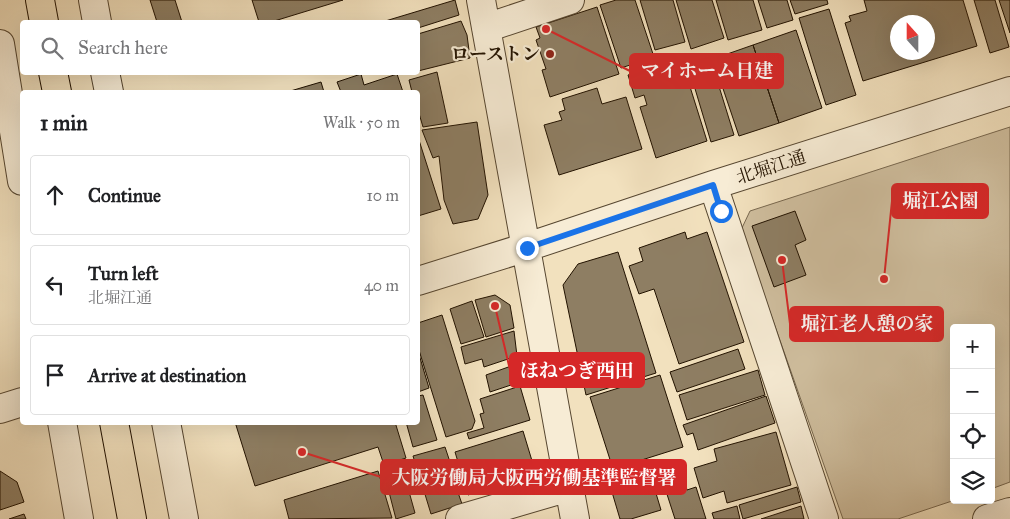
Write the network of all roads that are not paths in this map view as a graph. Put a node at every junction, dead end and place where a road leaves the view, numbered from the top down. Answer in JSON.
{"nodes":[{"id":1,"x":40,"y":0,"type":"edge"},
{"id":2,"x":93,"y":0,"type":"edge"},
{"id":3,"x":481,"y":0,"type":"edge"},
{"id":4,"x":570,"y":0,"type":"edge"},
{"id":5,"x":44,"y":20,"type":"edge"},
{"id":6,"x":97,"y":20,"type":"edge"},
{"id":7,"x":486,"y":28,"type":"junction"},
{"id":8,"x":0,"y":44,"type":"edge"},
{"id":9,"x":54,"y":75,"type":"edge"},
{"id":10,"x":106,"y":75,"type":"edge"},
{"id":11,"x":57,"y":90,"type":"edge"},
{"id":12,"x":109,"y":90,"type":"edge"},
{"id":13,"x":1010,"y":91,"type":"edge"},
{"id":14,"x":20,"y":169,"type":"edge"},
{"id":15,"x":713,"y":185,"type":"junction"},
{"id":16,"x":527,"y":248,"type":"junction"},
{"id":17,"x":420,"y":280,"type":"edge"},
{"id":18,"x":20,"y":403,"type":"edge"},
{"id":19,"x":0,"y":409,"type":"edge"},
{"id":20,"x":63,"y":425,"type":"edge"},
{"id":21,"x":115,"y":425,"type":"edge"},
{"id":22,"x":167,"y":425,"type":"edge"},
{"id":23,"x":570,"y":486,"type":"junction"},
{"id":24,"x":1010,"y":512,"type":"edge"},
{"id":25,"x":79,"y":519,"type":"edge"},
{"id":26,"x":132,"y":519,"type":"edge"},
{"id":27,"x":184,"y":519,"type":"edge"},
{"id":28,"x":460,"y":519,"type":"edge"},
{"id":29,"x":575,"y":519,"type":"edge"},
{"id":30,"x":824,"y":519,"type":"edge"},
{"id":31,"x":987,"y":519,"type":"edge"}],
"edges":[{"from":1,"to":5,"type":"main road"},
{"from":2,"to":6,"type":"street"},
{"from":3,"to":7,"type":"street"},
{"from":4,"to":7,"type":"street"},
{"from":7,"to":16,"type":"street"},
{"from":8,"to":14,"type":"street"},
{"from":9,"to":11,"type":"main road"},
{"from":10,"to":12,"type":"street"},
{"from":13,"to":15,"type":"street","name":"北堀江通"},
{"from":15,"to":16,"type":"street","name":"北堀江通"},
{"from":15,"to":30,"type":"street"},
{"from":16,"to":17,"type":"street","name":"北堀江通"},
{"from":16,"to":23,"type":"street"},
{"from":18,"to":19,"type":"street"},
{"from":20,"to":25,"type":"street"},
{"from":21,"to":26,"type":"main road"},
{"from":22,"to":27,"type":"street"},
{"from":23,"to":28,"type":"street"},
{"from":23,"to":29,"type":"street"},
{"from":24,"to":31,"type":"street"}]}
